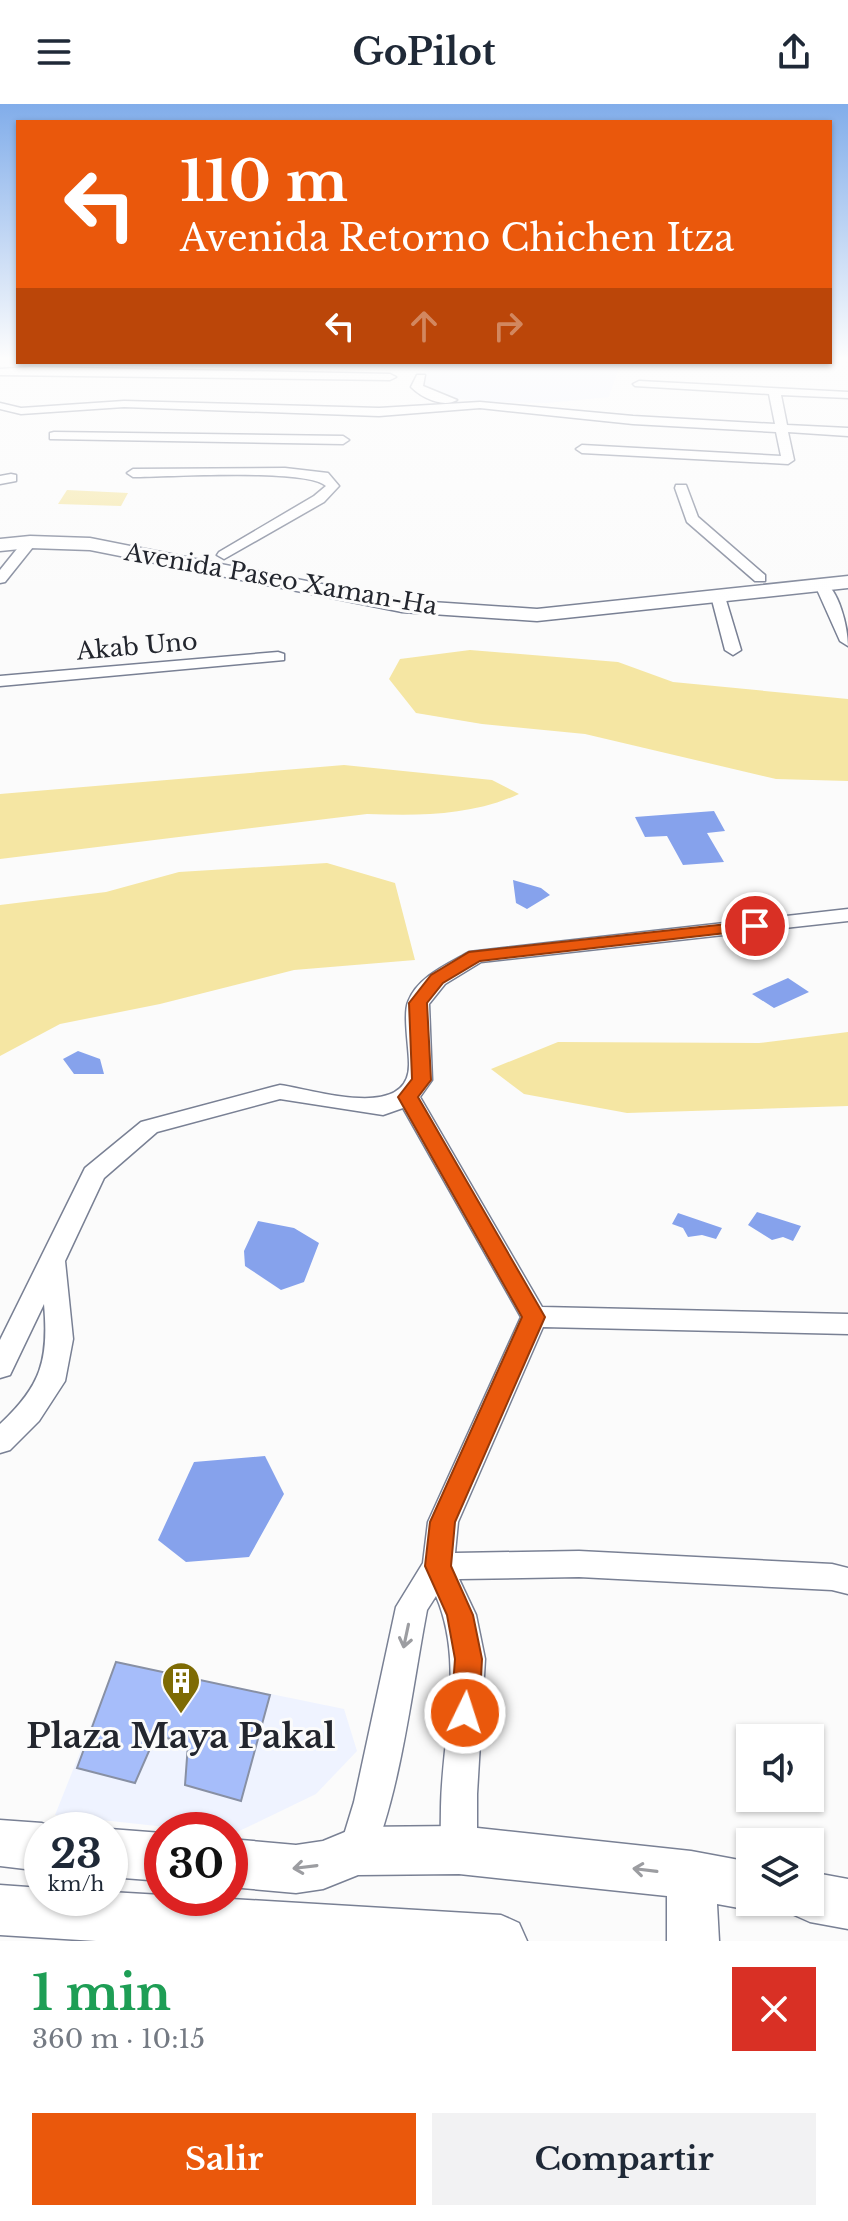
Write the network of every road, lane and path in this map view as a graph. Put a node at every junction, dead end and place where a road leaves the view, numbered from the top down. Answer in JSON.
{"nodes":[{"id":1,"x":784,"y":442,"type":"edge"},
{"id":2,"x":582,"y":449,"type":"dead end"},
{"id":3,"x":133,"y":473,"type":"dead end"},
{"id":4,"x":681,"y":488,"type":"dead end"},
{"id":5,"x":0,"y":535,"type":"edge"},
{"id":6,"x":30,"y":542,"type":"junction"},
{"id":7,"x":0,"y":545,"type":"edge"},
{"id":8,"x":160,"y":551,"type":"junction"},
{"id":9,"x":224,"y":555,"type":"junction"},
{"id":10,"x":286,"y":576,"type":"junction"},
{"id":11,"x":760,"y":578,"type":"junction"},
{"id":12,"x":837,"y":578,"type":"edge"},
{"id":13,"x":0,"y":579,"type":"edge"},
{"id":14,"x":683,"y":593,"type":"junction"},
{"id":15,"x":721,"y":596,"type":"junction"},
{"id":16,"x":848,"y":641,"type":"edge"},
{"id":17,"x":733,"y":650,"type":"dead end"},
{"id":18,"x":278,"y":657,"type":"dead end"},
{"id":19,"x":0,"y":681,"type":"edge"},
{"id":20,"x":848,"y":915,"type":"edge"},
{"id":21,"x":408,"y":1097,"type":"junction"},
{"id":22,"x":54,"y":1259,"type":"junction"},
{"id":23,"x":534,"y":1317,"type":"junction"},
{"id":24,"x":848,"y":1324,"type":"edge"},
{"id":25,"x":0,"y":1368,"type":"edge"},
{"id":26,"x":0,"y":1442,"type":"edge"},
{"id":27,"x":438,"y":1566,"type":"junction"},
{"id":28,"x":848,"y":1581,"type":"edge"},
{"id":29,"x":0,"y":1843,"type":"edge"},
{"id":30,"x":24,"y":1845,"type":"edge"},
{"id":31,"x":459,"y":1850,"type":"junction"},
{"id":32,"x":357,"y":1851,"type":"junction"},
{"id":33,"x":248,"y":1865,"type":"edge"},
{"id":34,"x":691,"y":1875,"type":"junction"},
{"id":35,"x":736,"y":1883,"type":"edge"},
{"id":36,"x":824,"y":1900,"type":"edge"},
{"id":37,"x":848,"y":1904,"type":"edge"},
{"id":38,"x":0,"y":1910,"type":"edge"},
{"id":39,"x":501,"y":1941,"type":"edge"},
{"id":40,"x":693,"y":1941,"type":"edge"}],
"edges":[{"from":1,"to":2,"type":"street"},
{"from":3,"to":9,"type":"street"},
{"from":4,"to":11,"type":"street"},
{"from":5,"to":8,"type":"main road","name":"Avenida Paseo Xaman-Ha"},
{"from":6,"to":7,"type":"main road","name":"Avenida Paseo Xaman-Ha"},
{"from":6,"to":8,"type":"main road","name":"Avenida Paseo Xaman-Ha"},
{"from":6,"to":13,"type":"street"},
{"from":8,"to":9,"type":"main road","name":"Avenida Paseo Xaman-Ha"},
{"from":8,"to":10,"type":"main road","name":"Avenida Paseo Xaman-Ha"},
{"from":9,"to":10,"type":"main road","name":"Avenida Paseo Xaman-Ha"},
{"from":10,"to":14,"type":"main road","name":"Avenida Paseo Xaman-Ha"},
{"from":11,"to":12,"type":"main road","name":"Avenida Paseo Xaman-Ha"},
{"from":11,"to":14,"type":"main road","name":"Avenida Paseo Xaman-Ha"},
{"from":12,"to":15,"type":"main road","name":"Avenida Paseo Xaman-Ha"},
{"from":12,"to":16,"type":"street"},
{"from":14,"to":15,"type":"main road","name":"Avenida Paseo Xaman-Ha"},
{"from":15,"to":17,"type":"street"},
{"from":18,"to":19,"type":"street","name":"Akab Uno"},
{"from":20,"to":21,"type":"street"},
{"from":21,"to":22,"type":"street"},
{"from":21,"to":23,"type":"street"},
{"from":22,"to":25,"type":"street"},
{"from":22,"to":26,"type":"street"},
{"from":23,"to":24,"type":"street"},
{"from":23,"to":27,"type":"street"},
{"from":27,"to":28,"type":"street"},
{"from":27,"to":31,"type":"street"},
{"from":27,"to":32,"type":"street","one_way":true},
{"from":29,"to":30,"type":"main road"},
{"from":31,"to":32,"type":"main road"},
{"from":34,"to":31,"type":"main road","one_way":true},
{"from":32,"to":33,"type":"main road","one_way":true},
{"from":34,"to":35,"type":"main road"},
{"from":34,"to":40,"type":"main road"},
{"from":36,"to":37,"type":"main road"},
{"from":38,"to":39,"type":"main road"}]}
